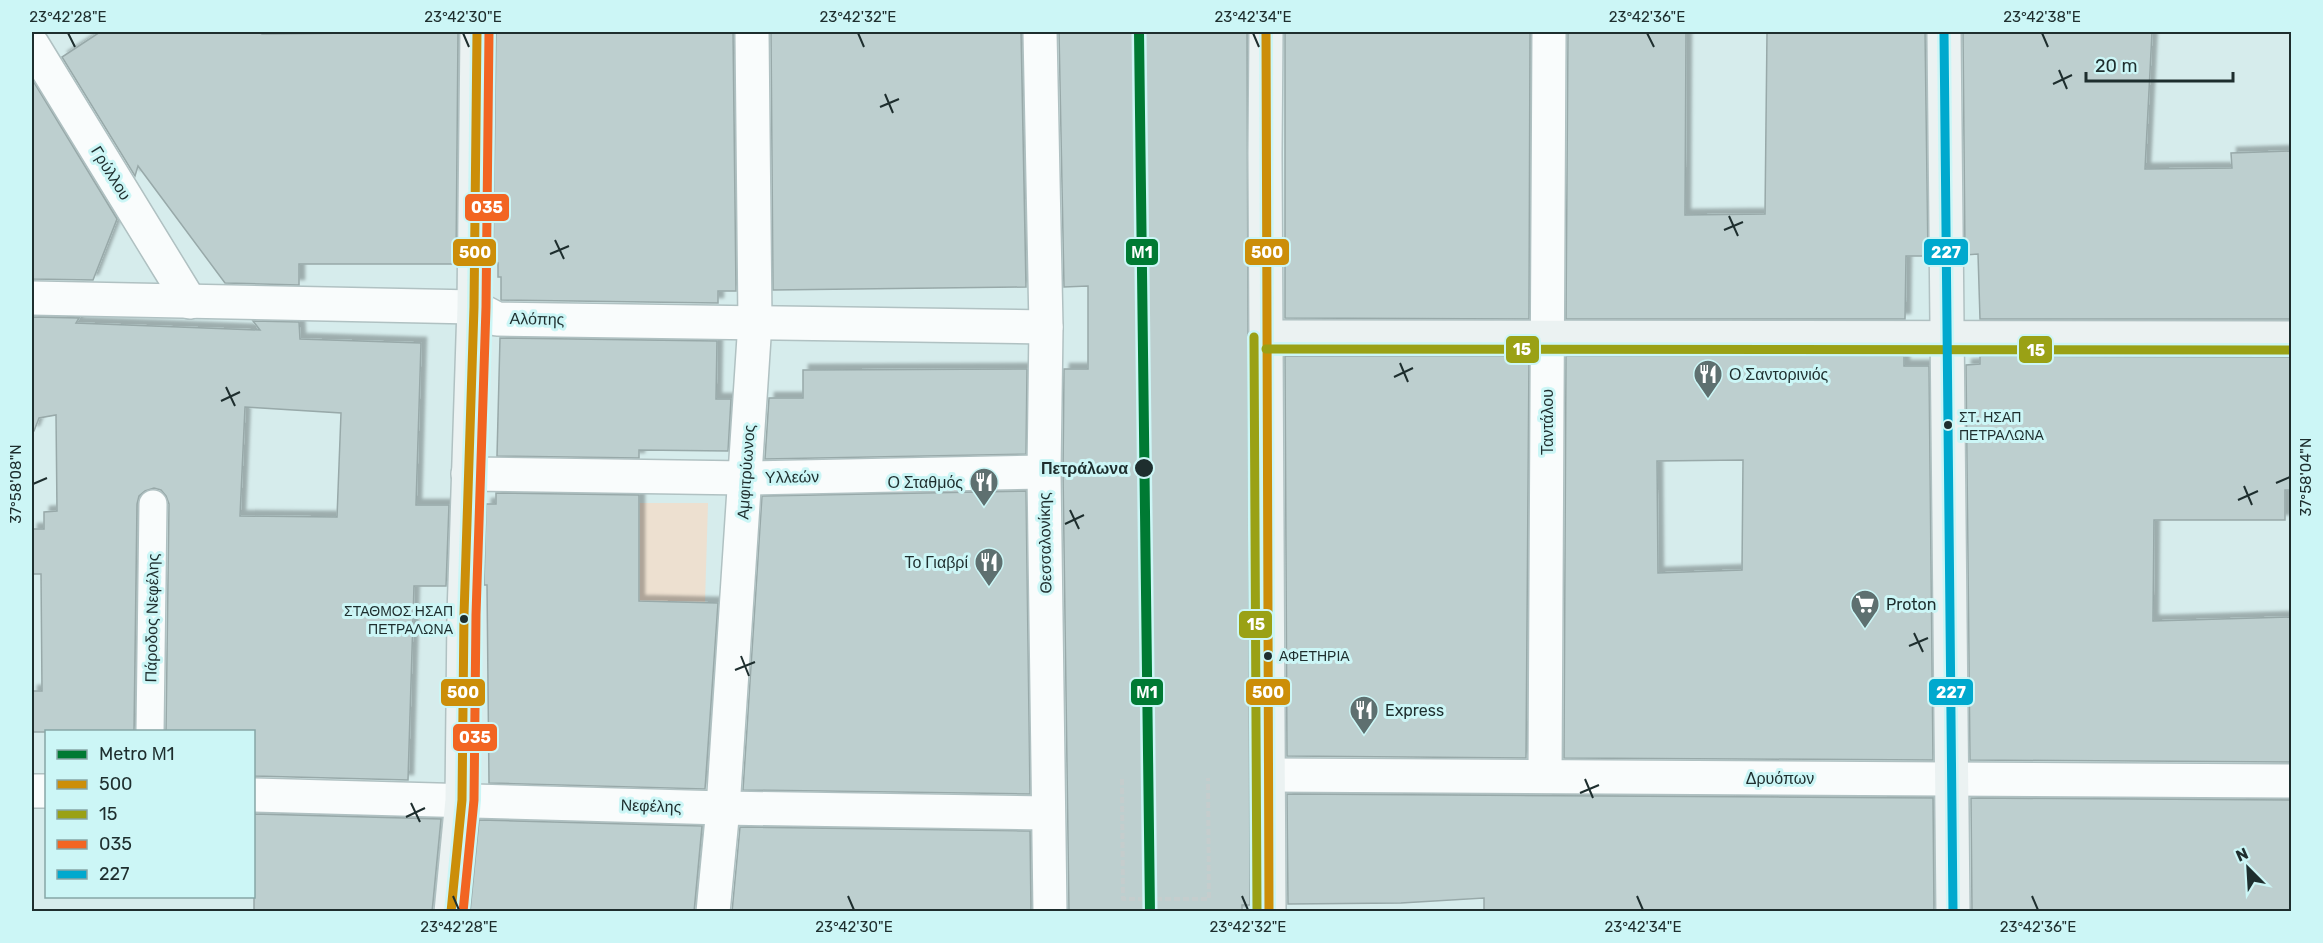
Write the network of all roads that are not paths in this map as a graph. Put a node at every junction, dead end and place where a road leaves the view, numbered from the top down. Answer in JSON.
{"nodes":[{"id":1,"x":477,"y":32,"type":"edge"},
{"id":2,"x":752,"y":32,"type":"edge"},
{"id":3,"x":1040,"y":32,"type":"edge"},
{"id":4,"x":1266,"y":32,"type":"edge"},
{"id":5,"x":1549,"y":32,"type":"edge"},
{"id":6,"x":1944,"y":32,"type":"edge"},
{"id":7,"x":32,"y":44,"type":"edge"},
{"id":8,"x":32,"y":298,"type":"edge"},
{"id":9,"x":190,"y":302,"type":"junction"},
{"id":10,"x":474,"y":307,"type":"junction"},
{"id":11,"x":755,"y":322,"type":"junction"},
{"id":12,"x":1046,"y":327,"type":"junction"},
{"id":13,"x":1266,"y":336,"type":"junction"},
{"id":14,"x":1548,"y":337,"type":"junction"},
{"id":15,"x":1947,"y":338,"type":"junction"},
{"id":16,"x":2292,"y":338,"type":"edge"},
{"id":17,"x":1044,"y":472,"type":"junction"},
{"id":18,"x":468,"y":474,"type":"junction"},
{"id":19,"x":746,"y":478,"type":"junction"},
{"id":20,"x":153,"y":504,"type":"dead end"},
{"id":21,"x":150,"y":730,"type":"edge"},
{"id":22,"x":1269,"y":775,"type":"junction"},
{"id":23,"x":1545,"y":776,"type":"junction"},
{"id":24,"x":1951,"y":779,"type":"junction"},
{"id":25,"x":2292,"y":781,"type":"edge"},
{"id":26,"x":255,"y":795,"type":"edge"},
{"id":27,"x":462,"y":800,"type":"junction"},
{"id":28,"x":723,"y":808,"type":"junction"},
{"id":29,"x":1048,"y":813,"type":"junction"},
{"id":30,"x":451,"y":912,"type":"edge"},
{"id":31,"x":713,"y":912,"type":"edge"},
{"id":32,"x":1050,"y":912,"type":"edge"},
{"id":33,"x":1269,"y":912,"type":"edge"},
{"id":34,"x":1953,"y":912,"type":"edge"}],
"edges":[{"from":1,"to":10,"type":"street"},
{"from":2,"to":11,"type":"street","name":"Αμφιτρύωνος"},
{"from":3,"to":12,"type":"street","name":"Θεσσαλονίκης"},
{"from":4,"to":13,"type":"street"},
{"from":5,"to":14,"type":"street","name":"Ταντάλου"},
{"from":6,"to":15,"type":"street"},
{"from":7,"to":9,"type":"street","name":"Γρύλλου"},
{"from":8,"to":9,"type":"street","name":"Αλόπης"},
{"from":9,"to":10,"type":"street","name":"Αλόπης"},
{"from":10,"to":11,"type":"street","name":"Αλόπης"},
{"from":10,"to":18,"type":"street"},
{"from":11,"to":12,"type":"street","name":"Αλόπης"},
{"from":11,"to":19,"type":"street","name":"Αμφιτρύωνος"},
{"from":12,"to":17,"type":"street","name":"Θεσσαλονίκης"},
{"from":13,"to":14,"type":"street"},
{"from":13,"to":22,"type":"street"},
{"from":14,"to":15,"type":"street"},
{"from":14,"to":23,"type":"street","name":"Ταντάλου"},
{"from":15,"to":16,"type":"street"},
{"from":15,"to":24,"type":"street"},
{"from":17,"to":19,"type":"street","name":"Υλλεών"},
{"from":17,"to":29,"type":"street","name":"Θεσσαλονίκης"},
{"from":18,"to":19,"type":"street","name":"Υλλεών"},
{"from":18,"to":27,"type":"street"},
{"from":19,"to":28,"type":"street","name":"Αμφιτρύωνος"},
{"from":20,"to":21,"type":"lane","name":"Πάροδος Νεφέλης"},
{"from":22,"to":23,"type":"street","name":"Δρυόπων"},
{"from":22,"to":33,"type":"street"},
{"from":23,"to":24,"type":"street","name":"Δρυόπων"},
{"from":24,"to":25,"type":"street","name":"Δρυόπων"},
{"from":24,"to":34,"type":"street"},
{"from":26,"to":27,"type":"street","name":"Νεφέλης"},
{"from":27,"to":28,"type":"street","name":"Νεφέλης"},
{"from":27,"to":30,"type":"street"},
{"from":28,"to":29,"type":"street","name":"Νεφέλης"},
{"from":28,"to":31,"type":"street","name":"Αμφιτρύωνος"},
{"from":29,"to":32,"type":"street","name":"Θεσσαλονίκης"}]}
